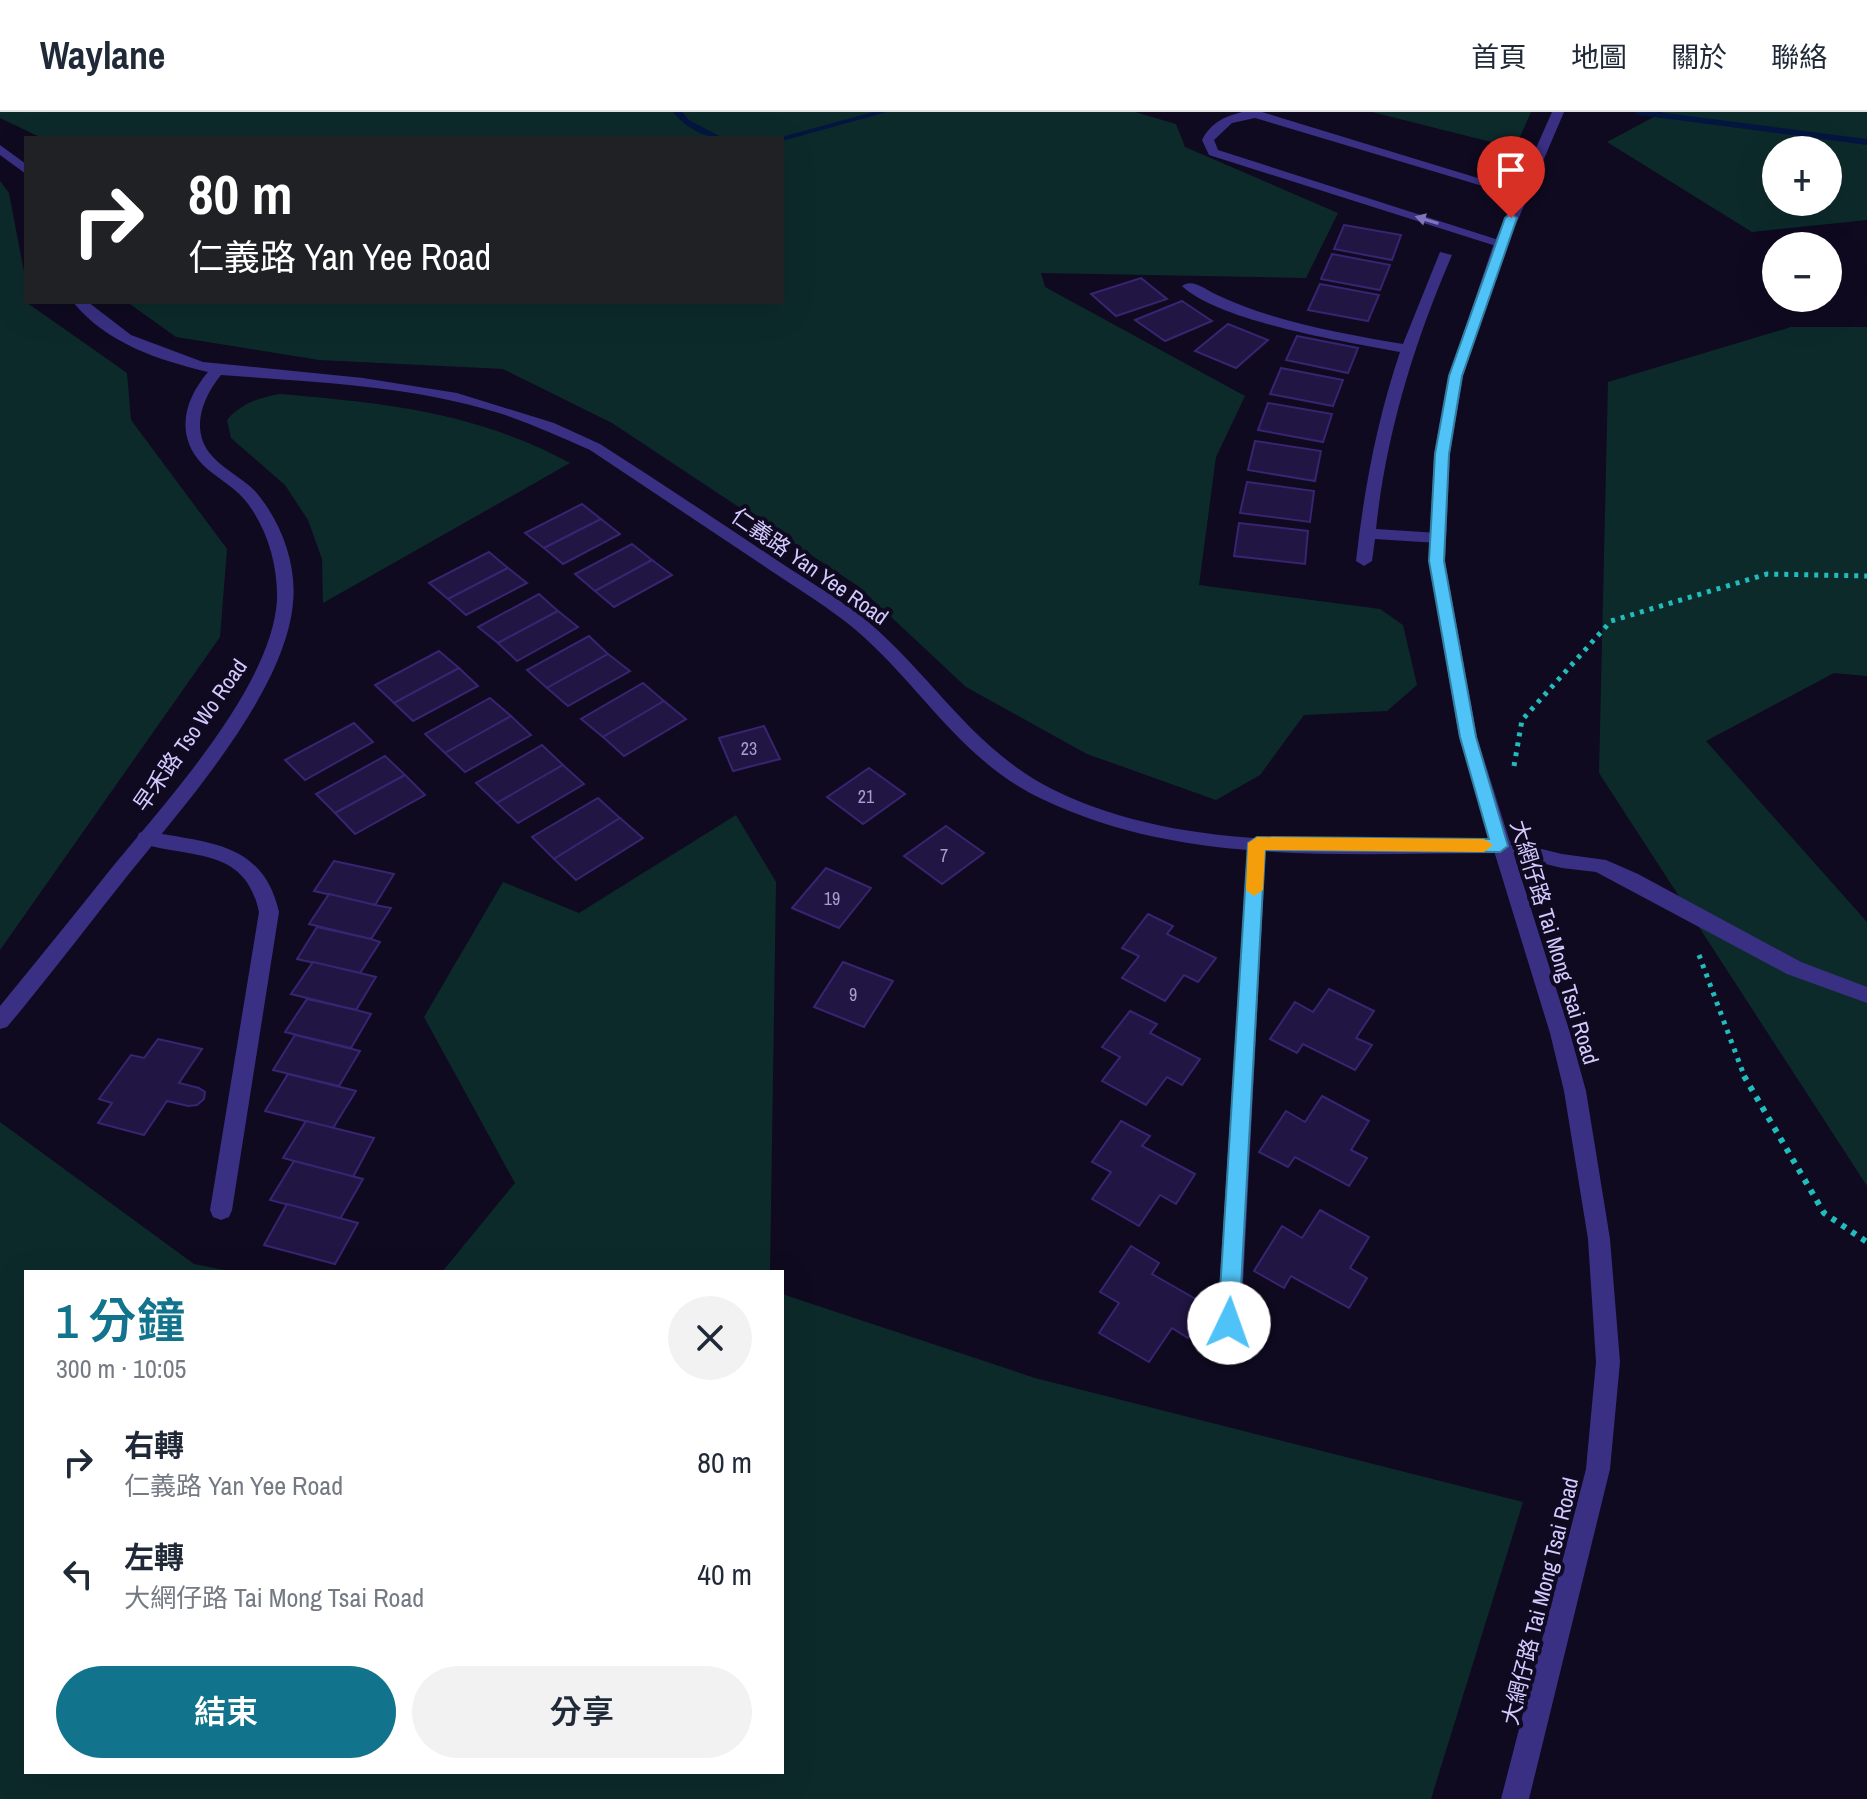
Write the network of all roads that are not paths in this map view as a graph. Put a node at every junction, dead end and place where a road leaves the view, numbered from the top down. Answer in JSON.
{"nodes":[{"id":1,"x":1558,"y":112,"type":"edge"},
{"id":2,"x":0,"y":149,"type":"edge"},
{"id":3,"x":24,"y":168,"type":"edge"},
{"id":4,"x":1521,"y":193,"type":"junction"},
{"id":5,"x":1501,"y":243,"type":"junction"},
{"id":6,"x":1445,"y":255,"type":"dead end"},
{"id":7,"x":1189,"y":286,"type":"dead end"},
{"id":8,"x":82,"y":304,"type":"edge"},
{"id":9,"x":1407,"y":349,"type":"junction"},
{"id":10,"x":217,"y":370,"type":"junction"},
{"id":11,"x":1367,"y":533,"type":"junction"},
{"id":12,"x":1438,"y":538,"type":"junction"},
{"id":13,"x":1364,"y":561,"type":"dead end"},
{"id":14,"x":146,"y":838,"type":"junction"},
{"id":15,"x":1257,"y":843,"type":"junction"},
{"id":16,"x":1500,"y":846,"type":"junction"},
{"id":17,"x":1867,"y":995,"type":"edge"},
{"id":18,"x":0,"y":1021,"type":"edge"},
{"id":19,"x":221,"y":1210,"type":"dead end"},
{"id":20,"x":1229,"y":1323,"type":"dead end"},
{"id":21,"x":1515,"y":1799,"type":"edge"}],
"edges":[{"from":1,"to":4,"type":"street","name":"大網仔路 Tai Mong Tsai Road"},
{"from":2,"to":3,"type":"street"},
{"from":4,"to":5,"type":"street","name":"大網仔路 Tai Mong Tsai Road"},
{"from":5,"to":4,"type":"street","one_way":true},
{"from":5,"to":12,"type":"street","name":"大網仔路 Tai Mong Tsai Road"},
{"from":6,"to":9,"type":"street"},
{"from":7,"to":9,"type":"street"},
{"from":8,"to":10,"type":"street","name":"仁義路 Yan Yee Road"},
{"from":9,"to":11,"type":"street"},
{"from":10,"to":14,"type":"street","name":"早禾路 Tso Wo Road"},
{"from":10,"to":15,"type":"street","name":"仁義路 Yan Yee Road"},
{"from":11,"to":12,"type":"street"},
{"from":11,"to":13,"type":"street"},
{"from":12,"to":16,"type":"street","name":"大網仔路 Tai Mong Tsai Road"},
{"from":14,"to":18,"type":"street","name":"早禾路 Tso Wo Road"},
{"from":14,"to":19,"type":"street"},
{"from":15,"to":16,"type":"street","name":"仁義路 Yan Yee Road"},
{"from":15,"to":20,"type":"street"},
{"from":16,"to":17,"type":"street","name":"仁義路 Yan Yee Road"},
{"from":16,"to":21,"type":"street","name":"大網仔路 Tai Mong Tsai Road"}]}
